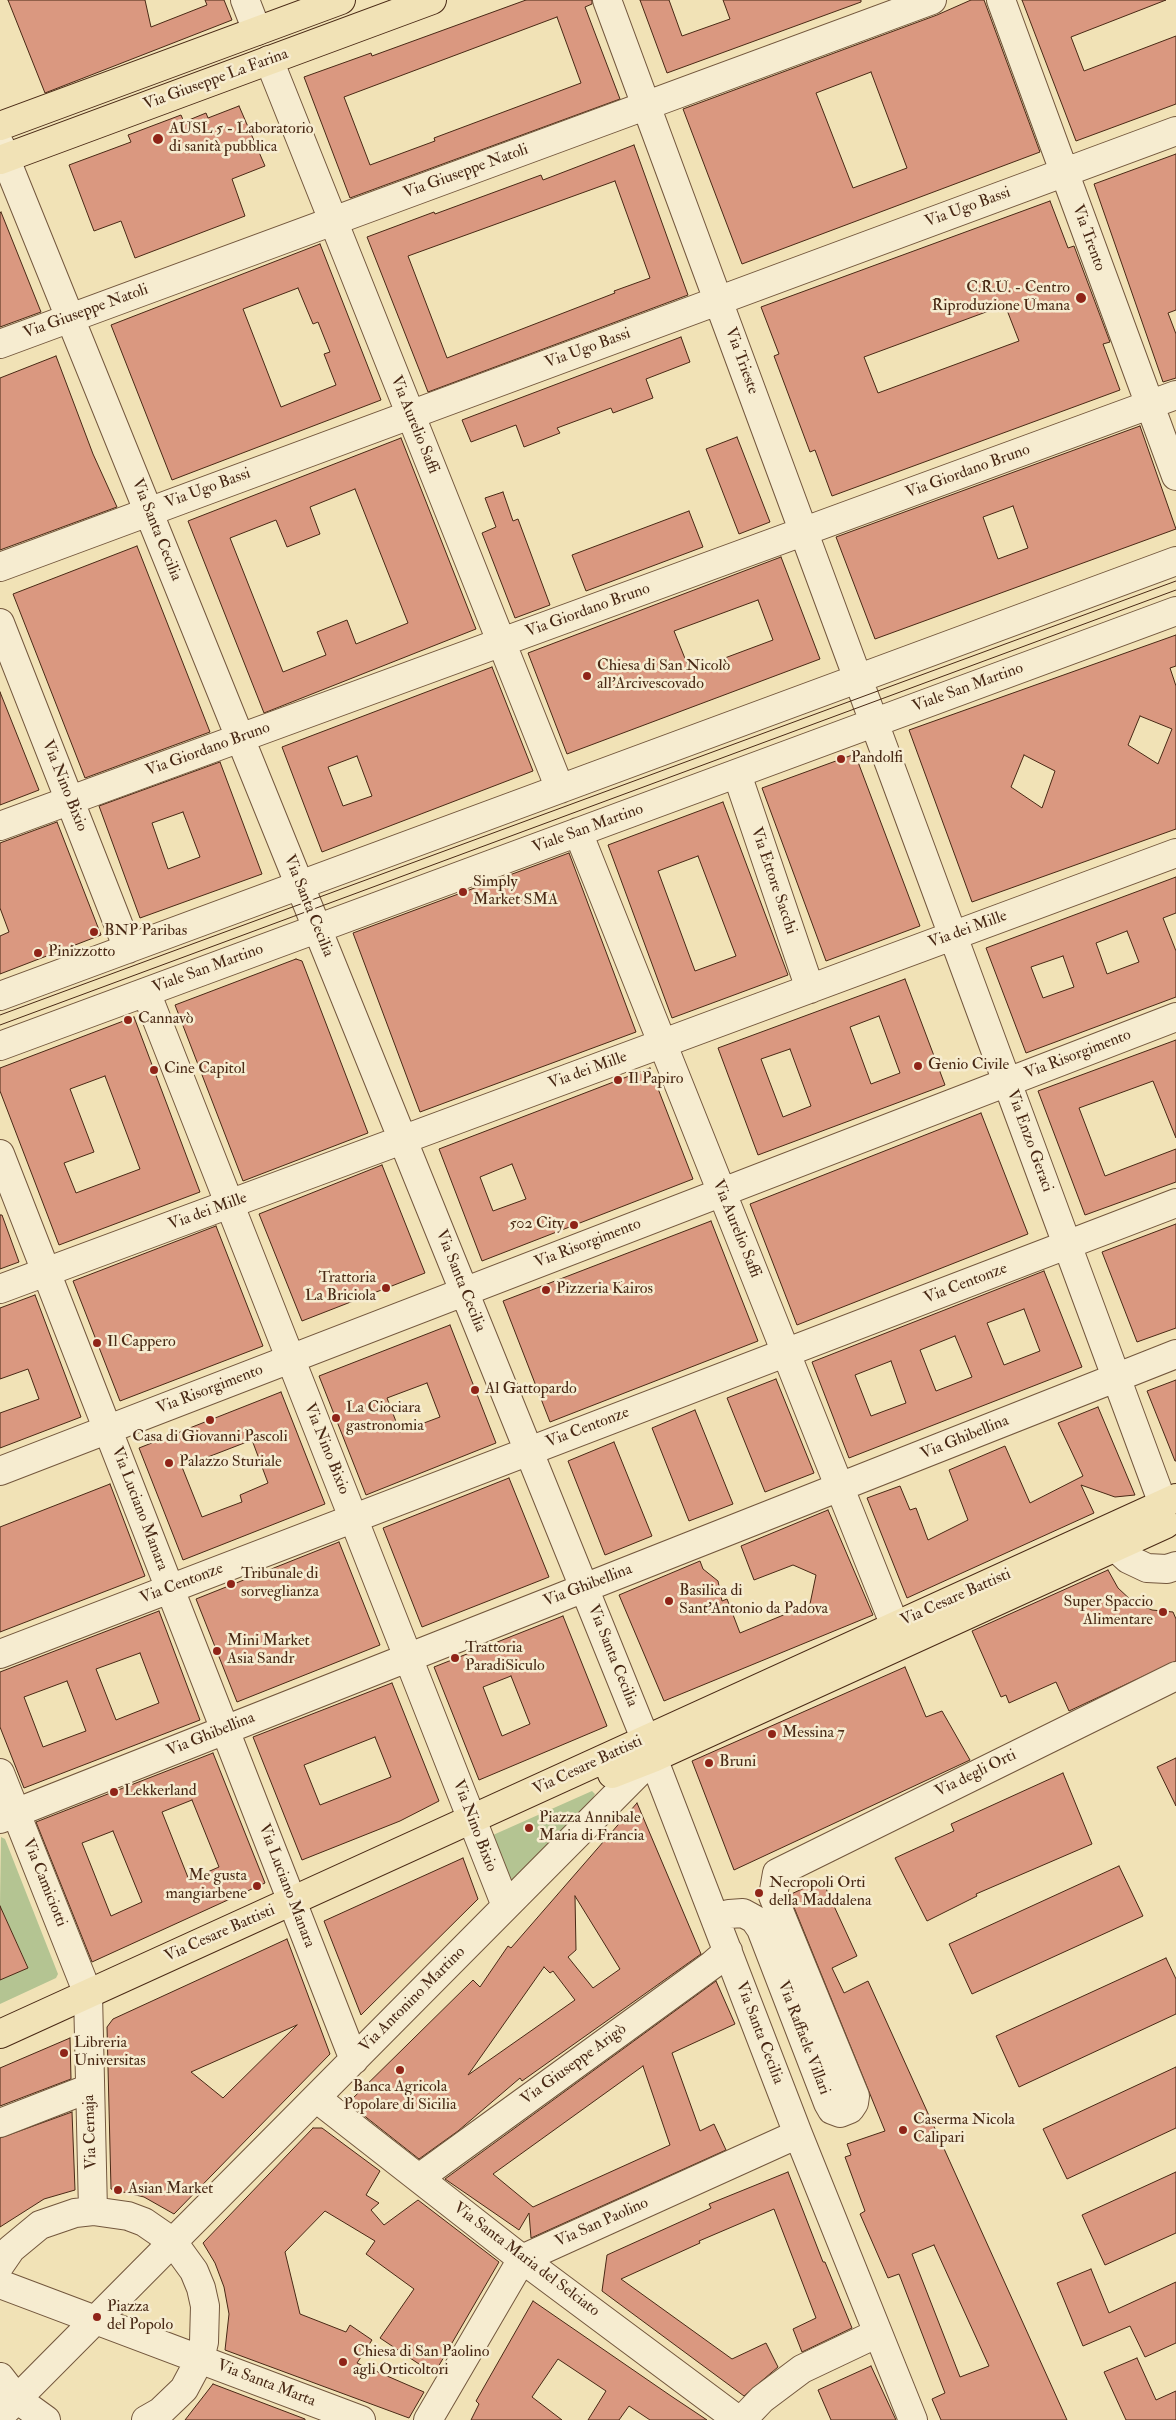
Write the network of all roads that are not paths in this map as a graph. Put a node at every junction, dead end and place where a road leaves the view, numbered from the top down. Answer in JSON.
{"nodes":[{"id":1,"x":244,"y":0,"type":"edge"},
{"id":2,"x":341,"y":0,"type":"edge"},
{"id":3,"x":432,"y":0,"type":"edge"},
{"id":4,"x":608,"y":0,"type":"edge"},
{"id":5,"x":932,"y":0,"type":"edge"},
{"id":6,"x":1001,"y":0,"type":"edge"},
{"id":7,"x":257,"y":31,"type":"junction"},
{"id":8,"x":269,"y":60,"type":"junction"},
{"id":9,"x":646,"y":105,"type":"junction"},
{"id":10,"x":0,"y":126,"type":"edge"},
{"id":11,"x":1176,"y":131,"type":"edge"},
{"id":12,"x":2,"y":154,"type":"edge"},
{"id":13,"x":1064,"y":172,"type":"junction"},
{"id":14,"x":333,"y":221,"type":"junction"},
{"id":15,"x":719,"y":300,"type":"junction"},
{"id":16,"x":70,"y":318,"type":"junction"},
{"id":17,"x":0,"y":344,"type":"edge"},
{"id":18,"x":1176,"y":396,"type":"edge"},
{"id":19,"x":1150,"y":405,"type":"junction"},
{"id":20,"x":410,"y":414,"type":"junction"},
{"id":21,"x":1176,"y":476,"type":"edge"},
{"id":22,"x":148,"y":512,"type":"junction"},
{"id":23,"x":804,"y":532,"type":"junction"},
{"id":24,"x":1176,"y":561,"type":"edge"},
{"id":25,"x":0,"y":566,"type":"edge"},
{"id":26,"x":1176,"y":611,"type":"edge"},
{"id":27,"x":0,"y":623,"type":"edge"},
{"id":28,"x":502,"y":642,"type":"junction"},
{"id":29,"x":858,"y":679,"type":"junction"},
{"id":30,"x":875,"y":722,"type":"junction"},
{"id":31,"x":240,"y":738,"type":"junction"},
{"id":32,"x":736,"y":774,"type":"junction"},
{"id":33,"x":560,"y":789,"type":"junction"},
{"id":34,"x":70,"y":801,"type":"junction"},
{"id":35,"x":0,"y":826,"type":"edge"},
{"id":36,"x":578,"y":832,"type":"junction"},
{"id":37,"x":1176,"y":853,"type":"edge"},
{"id":38,"x":300,"y":885,"type":"junction"},
{"id":39,"x":317,"y":929,"type":"junction"},
{"id":40,"x":953,"y":936,"type":"junction"},
{"id":41,"x":128,"y":949,"type":"junction"},
{"id":42,"x":810,"y":989,"type":"junction"},
{"id":43,"x":146,"y":992,"type":"junction"},
{"id":44,"x":0,"y":996,"type":"edge"},
{"id":45,"x":1176,"y":1017,"type":"edge"},
{"id":46,"x":662,"y":1044,"type":"junction"},
{"id":47,"x":0,"y":1046,"type":"edge"},
{"id":48,"x":1007,"y":1082,"type":"junction"},
{"id":49,"x":403,"y":1140,"type":"junction"},
{"id":50,"x":0,"y":1154,"type":"edge"},
{"id":51,"x":722,"y":1193,"type":"junction"},
{"id":52,"x":1176,"y":1203,"type":"edge"},
{"id":53,"x":229,"y":1204,"type":"junction"},
{"id":54,"x":1068,"y":1245,"type":"junction"},
{"id":55,"x":46,"y":1272,"type":"junction"},
{"id":56,"x":0,"y":1289,"type":"edge"},
{"id":57,"x":464,"y":1292,"type":"junction"},
{"id":58,"x":786,"y":1353,"type":"junction"},
{"id":59,"x":1176,"y":1354,"type":"edge"},
{"id":60,"x":290,"y":1359,"type":"junction"},
{"id":61,"x":1117,"y":1378,"type":"junction"},
{"id":62,"x":108,"y":1430,"type":"junction"},
{"id":63,"x":529,"y":1451,"type":"junction"},
{"id":64,"x":0,"y":1471,"type":"edge"},
{"id":65,"x":840,"y":1487,"type":"junction"},
{"id":66,"x":1172,"y":1507,"type":"edge"},
{"id":67,"x":353,"y":1518,"type":"junction"},
{"id":68,"x":1115,"y":1547,"type":"junction"},
{"id":69,"x":1176,"y":1566,"type":"edge"},
{"id":70,"x":584,"y":1588,"type":"junction"},
{"id":71,"x":170,"y":1589,"type":"junction"},
{"id":72,"x":895,"y":1626,"type":"junction"},
{"id":73,"x":0,"y":1654,"type":"edge"},
{"id":74,"x":408,"y":1658,"type":"junction"},
{"id":75,"x":1176,"y":1676,"type":"edge"},
{"id":76,"x":225,"y":1730,"type":"junction"},
{"id":77,"x":649,"y":1748,"type":"junction"},
{"id":78,"x":0,"y":1773,"type":"edge"},
{"id":79,"x":8,"y":1815,"type":"edge"},
{"id":80,"x":475,"y":1828,"type":"junction"},
{"id":81,"x":776,"y":1872,"type":"joint"},
{"id":82,"x":506,"y":1906,"type":"junction"},
{"id":83,"x":295,"y":1909,"type":"junction"},
{"id":84,"x":715,"y":1918,"type":"junction"},
{"id":85,"x":728,"y":1951,"type":"junction"},
{"id":86,"x":88,"y":2003,"type":"junction"},
{"id":87,"x":0,"y":2034,"type":"edge"},
{"id":88,"x":0,"y":2052,"type":"edge"},
{"id":89,"x":354,"y":2060,"type":"junction"},
{"id":90,"x":90,"y":2088,"type":"junction"},
{"id":91,"x":316,"y":2098,"type":"junction"},
{"id":92,"x":0,"y":2123,"type":"edge"},
{"id":93,"x":798,"y":2134,"type":"junction"},
{"id":94,"x":419,"y":2178,"type":"junction"},
{"id":95,"x":93,"y":2211,"type":"junction"},
{"id":96,"x":172,"y":2242,"type":"junction"},
{"id":97,"x":522,"y":2259,"type":"junction"},
{"id":98,"x":0,"y":2265,"type":"edge"},
{"id":99,"x":0,"y":2284,"type":"edge"},
{"id":100,"x":96,"y":2320,"type":"junction"},
{"id":101,"x":878,"y":2333,"type":"junction"},
{"id":102,"x":200,"y":2359,"type":"junction"},
{"id":103,"x":0,"y":2377,"type":"edge"},
{"id":104,"x":8,"y":2408,"type":"edge"},
{"id":105,"x":157,"y":2417,"type":"edge"},
{"id":106,"x":46,"y":2420,"type":"edge"},
{"id":107,"x":361,"y":2420,"type":"edge"},
{"id":108,"x":428,"y":2420,"type":"edge"},
{"id":109,"x":740,"y":2420,"type":"edge"},
{"id":110,"x":913,"y":2420,"type":"edge"}],
"edges":[{"from":1,"to":7,"type":"street"},
{"from":2,"to":7,"type":"main road","name":"Via Giuseppe La Farina"},
{"from":3,"to":8,"type":"main road","name":"Via Giuseppe La Farina"},
{"from":4,"to":9,"type":"street","name":"Via Trieste"},
{"from":5,"to":9,"type":"street","name":"Via Giuseppe Natoli"},
{"from":6,"to":13,"type":"street","name":"Via Trento"},
{"from":7,"to":10,"type":"main road","name":"Via Giuseppe La Farina"},
{"from":8,"to":12,"type":"main road","name":"Via Giuseppe La Farina"},
{"from":8,"to":14,"type":"street","name":"Via Aurelio Saffi"},
{"from":9,"to":14,"type":"street","name":"Via Giuseppe Natoli"},
{"from":9,"to":15,"type":"street","name":"Via Trieste"},
{"from":11,"to":13,"type":"street","name":"Via Ugo Bassi"},
{"from":12,"to":16,"type":"street","name":"Via Santa Cecilia"},
{"from":13,"to":15,"type":"street","name":"Via Ugo Bassi"},
{"from":13,"to":19,"type":"street","name":"Via Trento"},
{"from":14,"to":16,"type":"street","name":"Via Giuseppe Natoli"},
{"from":14,"to":20,"type":"street","name":"Via Aurelio Saffi"},
{"from":15,"to":20,"type":"street","name":"Via Ugo Bassi"},
{"from":15,"to":23,"type":"street","name":"Via Trieste"},
{"from":16,"to":17,"type":"street","name":"Via Giuseppe Natoli"},
{"from":16,"to":22,"type":"street","name":"Via Santa Cecilia"},
{"from":18,"to":19,"type":"street","name":"Via Giordano Bruno"},
{"from":19,"to":21,"type":"street","name":"Via Trento"},
{"from":19,"to":23,"type":"street","name":"Via Giordano Bruno"},
{"from":20,"to":22,"type":"street","name":"Via Ugo Bassi"},
{"from":20,"to":28,"type":"street","name":"Via Aurelio Saffi"},
{"from":22,"to":25,"type":"street","name":"Via Ugo Bassi"},
{"from":22,"to":31,"type":"street","name":"Via Santa Cecilia"},
{"from":23,"to":28,"type":"street","name":"Via Giordano Bruno"},
{"from":23,"to":29,"type":"street","name":"Via Trieste"},
{"from":24,"to":29,"type":"street"},
{"from":26,"to":30,"type":"street","name":"Viale San Martino"},
{"from":27,"to":34,"type":"street","name":"Via Nino Bixio"},
{"from":28,"to":31,"type":"street","name":"Via Giordano Bruno"},
{"from":28,"to":33,"type":"street","name":"Via Aurelio Saffi"},
{"from":29,"to":30,"type":"street","name":"Via Trieste"},
{"from":29,"to":33,"type":"street"},
{"from":30,"to":32,"type":"street","name":"Viale San Martino"},
{"from":30,"to":40,"type":"street","name":"Via Enzo Geraci"},
{"from":31,"to":34,"type":"street","name":"Via Giordano Bruno"},
{"from":31,"to":38,"type":"street","name":"Via Santa Cecilia"},
{"from":32,"to":36,"type":"street","name":"Viale San Martino"},
{"from":32,"to":42,"type":"street","name":"Via Ettore Sacchi"},
{"from":33,"to":38,"type":"street"},
{"from":34,"to":35,"type":"street","name":"Via Giordano Bruno"},
{"from":34,"to":41,"type":"street","name":"Via Nino Bixio"},
{"from":36,"to":39,"type":"street","name":"Viale San Martino"},
{"from":36,"to":46,"type":"street","name":"Via Aurelio Saffi"},
{"from":37,"to":40,"type":"street","name":"Via dei Mille"},
{"from":38,"to":39,"type":"street","name":"Via Santa Cecilia"},
{"from":38,"to":41,"type":"street"},
{"from":39,"to":43,"type":"street","name":"Viale San Martino"},
{"from":39,"to":49,"type":"street","name":"Via Santa Cecilia"},
{"from":40,"to":42,"type":"street","name":"Via dei Mille"},
{"from":40,"to":48,"type":"street","name":"Via Enzo Geraci"},
{"from":41,"to":44,"type":"street"},
{"from":42,"to":46,"type":"street","name":"Via dei Mille"},
{"from":43,"to":47,"type":"street","name":"Viale San Martino"},
{"from":43,"to":53,"type":"street","name":"Via Nino Bixio"},
{"from":45,"to":48,"type":"street","name":"Via Risorgimento"},
{"from":46,"to":49,"type":"street","name":"Via dei Mille"},
{"from":46,"to":51,"type":"street","name":"Via Aurelio Saffi"},
{"from":48,"to":51,"type":"street","name":"Via Risorgimento"},
{"from":48,"to":54,"type":"street","name":"Via Enzo Geraci"},
{"from":49,"to":53,"type":"street","name":"Via dei Mille"},
{"from":49,"to":57,"type":"street","name":"Via Santa Cecilia"},
{"from":50,"to":55,"type":"street","name":"Via Luciano Manara"},
{"from":51,"to":57,"type":"street","name":"Via Risorgimento"},
{"from":51,"to":58,"type":"street","name":"Via Aurelio Saffi"},
{"from":52,"to":54,"type":"street","name":"Via Centonze"},
{"from":53,"to":55,"type":"street","name":"Via dei Mille"},
{"from":53,"to":60,"type":"street","name":"Via Nino Bixio"},
{"from":54,"to":58,"type":"street","name":"Via Centonze"},
{"from":54,"to":61,"type":"street","name":"Via Enzo Geraci"},
{"from":55,"to":56,"type":"street","name":"Via dei Mille"},
{"from":55,"to":62,"type":"street","name":"Via Luciano Manara"},
{"from":57,"to":60,"type":"street","name":"Via Risorgimento"},
{"from":57,"to":63,"type":"street","name":"Via Santa Cecilia"},
{"from":58,"to":63,"type":"street","name":"Via Centonze"},
{"from":58,"to":65,"type":"street","name":"Via Aurelio Saffi"},
{"from":59,"to":61,"type":"street","name":"Via Ghibellina"},
{"from":60,"to":62,"type":"street","name":"Via Risorgimento"},
{"from":60,"to":67,"type":"street","name":"Via Nino Bixio"},
{"from":61,"to":65,"type":"street","name":"Via Ghibellina"},
{"from":61,"to":66,"type":"street","name":"Via Enzo Geraci"},
{"from":62,"to":64,"type":"street","name":"Via Risorgimento"},
{"from":62,"to":71,"type":"street","name":"Via Luciano Manara"},
{"from":63,"to":67,"type":"street","name":"Via Centonze"},
{"from":63,"to":70,"type":"street","name":"Via Santa Cecilia"},
{"from":65,"to":70,"type":"street","name":"Via Ghibellina"},
{"from":65,"to":72,"type":"street","name":"Via Aurelio Saffi"},
{"from":66,"to":68,"type":"main road","name":"Via Cesare Battisti"},
{"from":66,"to":72,"type":"main road","name":"Via Cesare Battisti"},
{"from":67,"to":71,"type":"street","name":"Via Centonze"},
{"from":67,"to":74,"type":"street","name":"Via Nino Bixio"},
{"from":68,"to":69,"type":"street"},
{"from":68,"to":77,"type":"main road","name":"Via Cesare Battisti"},
{"from":70,"to":74,"type":"street","name":"Via Ghibellina"},
{"from":70,"to":77,"type":"street","name":"Via Santa Cecilia"},
{"from":71,"to":73,"type":"street","name":"Via Centonze"},
{"from":71,"to":76,"type":"street","name":"Via Luciano Manara"},
{"from":72,"to":77,"type":"main road","name":"Via Cesare Battisti"},
{"from":74,"to":76,"type":"street","name":"Via Ghibellina"},
{"from":74,"to":80,"type":"street","name":"Via Nino Bixio"},
{"from":75,"to":81,"type":"street","name":"Via degli Orti"},
{"from":76,"to":79,"type":"street","name":"Via Ghibellina"},
{"from":76,"to":83,"type":"street","name":"Via Luciano Manara"},
{"from":77,"to":80,"type":"main road","name":"Via Cesare Battisti"},
{"from":77,"to":82,"type":"street","name":"Via Antonino Martino"},
{"from":77,"to":84,"type":"street","name":"Via Santa Cecilia"},
{"from":78,"to":79,"type":"street","name":"Via Camiciotti"},
{"from":79,"to":86,"type":"street","name":"Via Camiciotti"},
{"from":80,"to":82,"type":"street","name":"Via Nino Bixio"},
{"from":80,"to":83,"type":"main road","name":"Via Cesare Battisti"},
{"from":81,"to":84,"type":"street","name":"Via Raffaele Villari"},
{"from":82,"to":89,"type":"street","name":"Via Antonino Martino"},
{"from":83,"to":86,"type":"main road","name":"Via Cesare Battisti"},
{"from":83,"to":89,"type":"street","name":"Via Luciano Manara"},
{"from":84,"to":85,"type":"street","name":"Via Santa Cecilia"},
{"from":85,"to":93,"type":"street","name":"Via Santa Cecilia"},
{"from":85,"to":94,"type":"street","name":"Via Giuseppe Arigò"},
{"from":86,"to":87,"type":"main road","name":"Via Cesare Battisti"},
{"from":86,"to":88,"type":"main road","name":"Via Cesare Battisti"},
{"from":86,"to":90,"type":"street","name":"Via Cernaja"},
{"from":89,"to":91,"type":"street","name":"Via Antonino Martino"},
{"from":90,"to":92,"type":"street"},
{"from":90,"to":95,"type":"street","name":"Via Cernaja"},
{"from":91,"to":94,"type":"street","name":"Via Santa Maria del Selciato"},
{"from":91,"to":96,"type":"street","name":"Via Antonino Martino"},
{"from":93,"to":97,"type":"street","name":"Via San Paolino"},
{"from":93,"to":101,"type":"street","name":"Via Santa Cecilia"},
{"from":94,"to":97,"type":"street","name":"Via Santa Maria del Selciato"},
{"from":95,"to":96,"type":"street"},
{"from":95,"to":98,"type":"street"},
{"from":96,"to":100,"type":"street"},
{"from":96,"to":102,"type":"street"},
{"from":97,"to":108,"type":"street"},
{"from":97,"to":109,"type":"street","name":"Via Santa Maria del Selciato"},
{"from":99,"to":100,"type":"street"},
{"from":100,"to":102,"type":"street"},
{"from":100,"to":104,"type":"street"},
{"from":101,"to":109,"type":"street"},
{"from":101,"to":110,"type":"street","name":"Via Santa Cecilia"},
{"from":102,"to":105,"type":"street"},
{"from":102,"to":107,"type":"street","name":"Via Santa Marta"},
{"from":103,"to":104,"type":"street"},
{"from":104,"to":106,"type":"street"}]}
